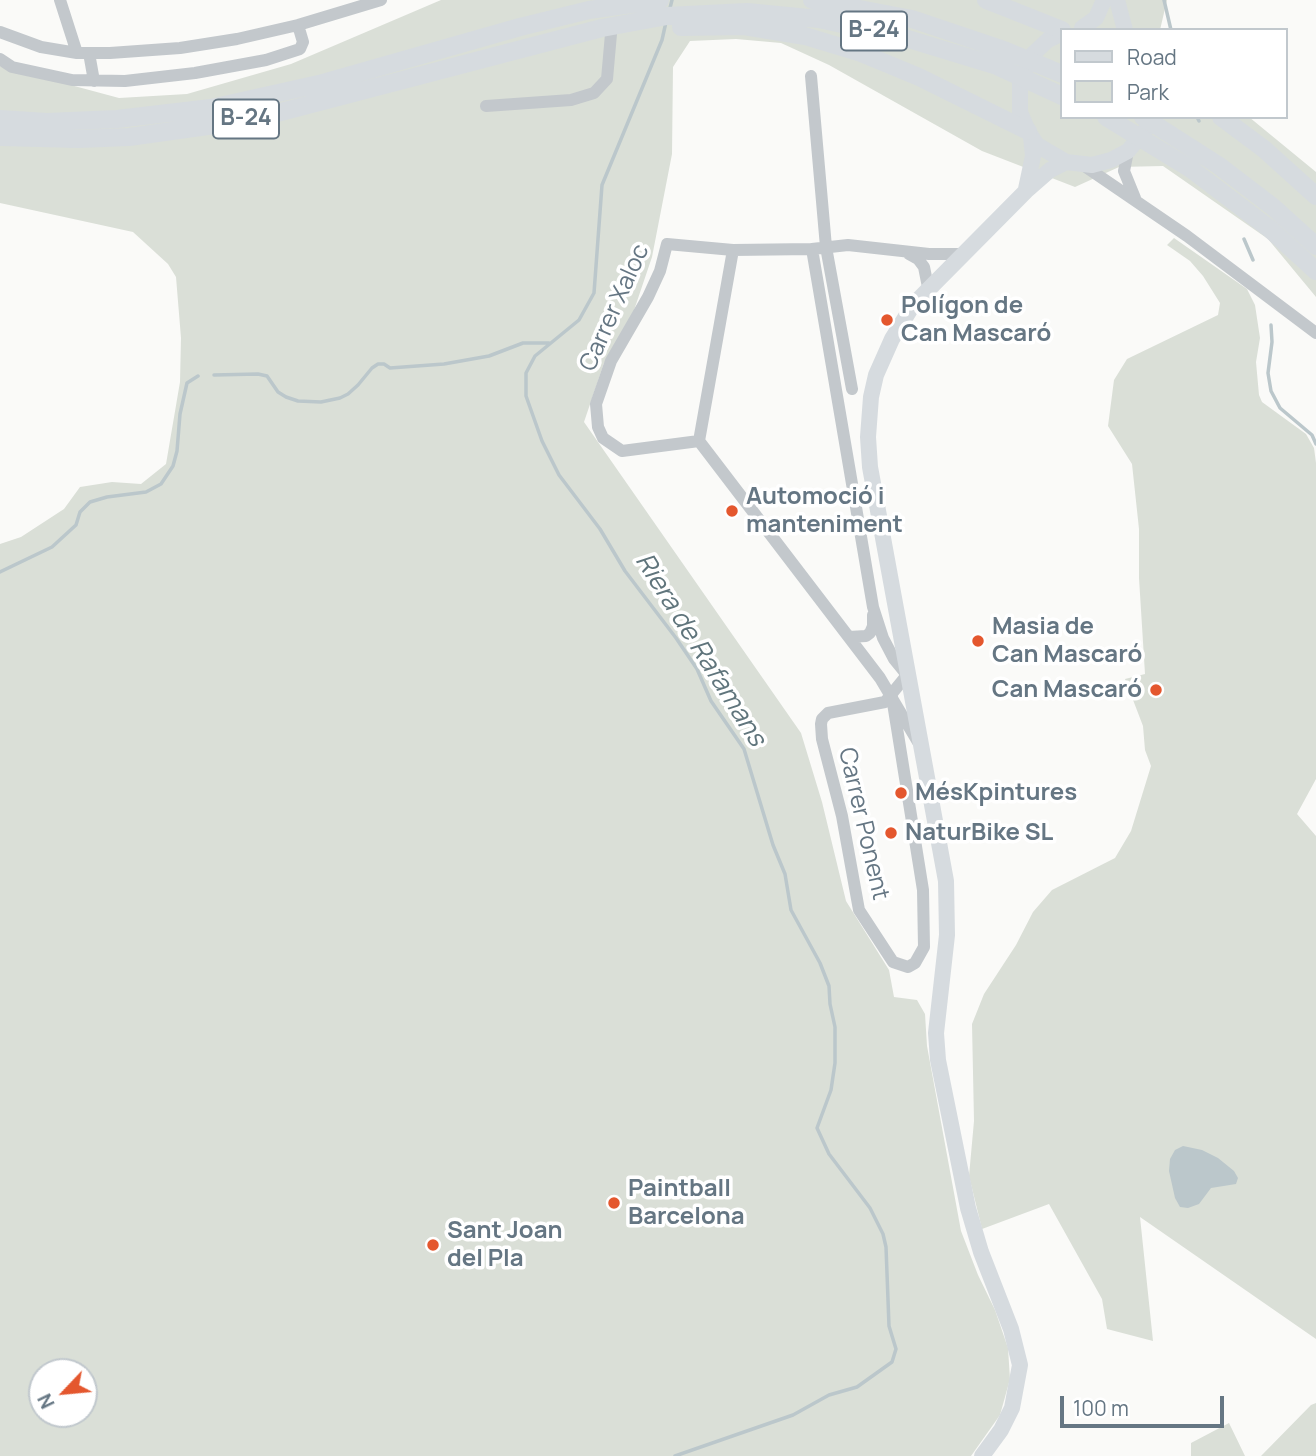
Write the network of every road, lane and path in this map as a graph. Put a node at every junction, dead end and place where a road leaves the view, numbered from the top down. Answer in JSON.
{"nodes":[{"id":1,"x":60,"y":0,"type":"edge"},
{"id":2,"x":381,"y":0,"type":"edge"},
{"id":3,"x":660,"y":0,"type":"edge"},
{"id":4,"x":812,"y":0,"type":"edge"},
{"id":5,"x":986,"y":0,"type":"edge"},
{"id":6,"x":1104,"y":0,"type":"edge"},
{"id":7,"x":1117,"y":0,"type":"edge"},
{"id":8,"x":635,"y":2,"type":"edge"},
{"id":9,"x":745,"y":19,"type":"junction"},
{"id":10,"x":298,"y":25,"type":"junction"},
{"id":11,"x":1080,"y":28,"type":"edge"},
{"id":12,"x":1124,"y":28,"type":"edge"},
{"id":13,"x":605,"y":31,"type":"junction"},
{"id":14,"x":1060,"y":31,"type":"edge"},
{"id":15,"x":0,"y":32,"type":"edge"},
{"id":16,"x":1060,"y":33,"type":"edge"},
{"id":17,"x":83,"y":53,"type":"junction"},
{"id":18,"x":1001,"y":58,"type":"junction"},
{"id":19,"x":0,"y":59,"type":"edge"},
{"id":20,"x":1060,"y":73,"type":"edge"},
{"id":21,"x":810,"y":76,"type":"dead end"},
{"id":22,"x":94,"y":82,"type":"junction"},
{"id":23,"x":1060,"y":95,"type":"edge"},
{"id":24,"x":486,"y":106,"type":"dead end"},
{"id":25,"x":0,"y":119,"type":"edge"},
{"id":26,"x":1109,"y":119,"type":"edge"},
{"id":27,"x":1146,"y":119,"type":"edge"},
{"id":28,"x":1151,"y":119,"type":"edge"},
{"id":29,"x":1223,"y":119,"type":"edge"},
{"id":30,"x":1030,"y":134,"type":"junction"},
{"id":31,"x":0,"y":137,"type":"edge"},
{"id":32,"x":1128,"y":151,"type":"junction"},
{"id":33,"x":1066,"y":162,"type":"junction"},
{"id":34,"x":1083,"y":165,"type":"junction"},
{"id":35,"x":1026,"y":191,"type":"junction"},
{"id":36,"x":1316,"y":196,"type":"edge"},
{"id":37,"x":1135,"y":199,"type":"junction"},
{"id":38,"x":1316,"y":246,"type":"edge"},
{"id":39,"x":826,"y":247,"type":"junction"},
{"id":40,"x":812,"y":249,"type":"junction"},
{"id":41,"x":733,"y":250,"type":"junction"},
{"id":42,"x":902,"y":251,"type":"junction"},
{"id":43,"x":961,"y":254,"type":"junction"},
{"id":44,"x":1316,"y":271,"type":"edge"},
{"id":45,"x":929,"y":287,"type":"junction"},
{"id":46,"x":1316,"y":333,"type":"edge"},
{"id":47,"x":852,"y":389,"type":"dead end"},
{"id":48,"x":699,"y":441,"type":"junction"},
{"id":49,"x":873,"y":607,"type":"junction"},
{"id":50,"x":849,"y":637,"type":"junction"},
{"id":51,"x":907,"y":675,"type":"junction"},
{"id":52,"x":892,"y":697,"type":"junction"},
{"id":53,"x":921,"y":748,"type":"junction"},
{"id":54,"x":982,"y":1456,"type":"edge"}],
"edges":[{"from":1,"to":17,"type":"street"},
{"from":2,"to":10,"type":"street"},
{"from":3,"to":8,"type":"highway","number":"B-24"},
{"from":4,"to":18,"type":"highway","number":"B-24"},
{"from":5,"to":14,"type":"highway"},
{"from":6,"to":11,"type":"main road"},
{"from":7,"to":12,"type":"main road"},
{"from":8,"to":25,"type":"highway","number":"B-24"},
{"from":9,"to":13,"type":"highway"},
{"from":9,"to":18,"type":"highway","number":"B-24"},
{"from":9,"to":30,"type":"highway"},
{"from":10,"to":17,"type":"street"},
{"from":10,"to":22,"type":"street"},
{"from":13,"to":24,"type":"street"},
{"from":13,"to":31,"type":"highway","number":"B-24"},
{"from":15,"to":17,"type":"street"},
{"from":16,"to":30,"type":"main road"},
{"from":17,"to":22,"type":"street"},
{"from":18,"to":20,"type":"highway","number":"B-24"},
{"from":18,"to":23,"type":"highway","number":"B-24"},
{"from":19,"to":22,"type":"street"},
{"from":21,"to":39,"type":"street"},
{"from":26,"to":44,"type":"highway"},
{"from":27,"to":38,"type":"highway"},
{"from":28,"to":32,"type":"main road"},
{"from":29,"to":36,"type":"highway"},
{"from":30,"to":33,"type":"main road"},
{"from":30,"to":35,"type":"main road"},
{"from":32,"to":34,"type":"main road"},
{"from":32,"to":37,"type":"street"},
{"from":33,"to":34,"type":"main road"},
{"from":33,"to":35,"type":"main road"},
{"from":34,"to":37,"type":"street"},
{"from":35,"to":43,"type":"main road"},
{"from":37,"to":46,"type":"street"},
{"from":39,"to":40,"type":"street","name":"Carrer Xaloc"},
{"from":39,"to":42,"type":"street","name":"Carrer Xaloc"},
{"from":39,"to":47,"type":"street"},
{"from":40,"to":41,"type":"street","name":"Carrer Xaloc"},
{"from":40,"to":49,"type":"street"},
{"from":41,"to":48,"type":"street"},
{"from":41,"to":48,"type":"street","name":"Carrer Xaloc"},
{"from":42,"to":43,"type":"street","name":"Carrer Xaloc"},
{"from":42,"to":45,"type":"street"},
{"from":43,"to":45,"type":"main road"},
{"from":45,"to":51,"type":"main road"},
{"from":48,"to":50,"type":"street","name":"Carrer Ponent"},
{"from":49,"to":50,"type":"street"},
{"from":49,"to":51,"type":"street"},
{"from":50,"to":52,"type":"street","name":"Carrer Ponent"},
{"from":51,"to":52,"type":"street"},
{"from":51,"to":53,"type":"main road"},
{"from":52,"to":52,"type":"street","name":"Carrer Ponent"},
{"from":52,"to":53,"type":"street","name":"Carrer Ponent"},
{"from":53,"to":54,"type":"main road"}]}
